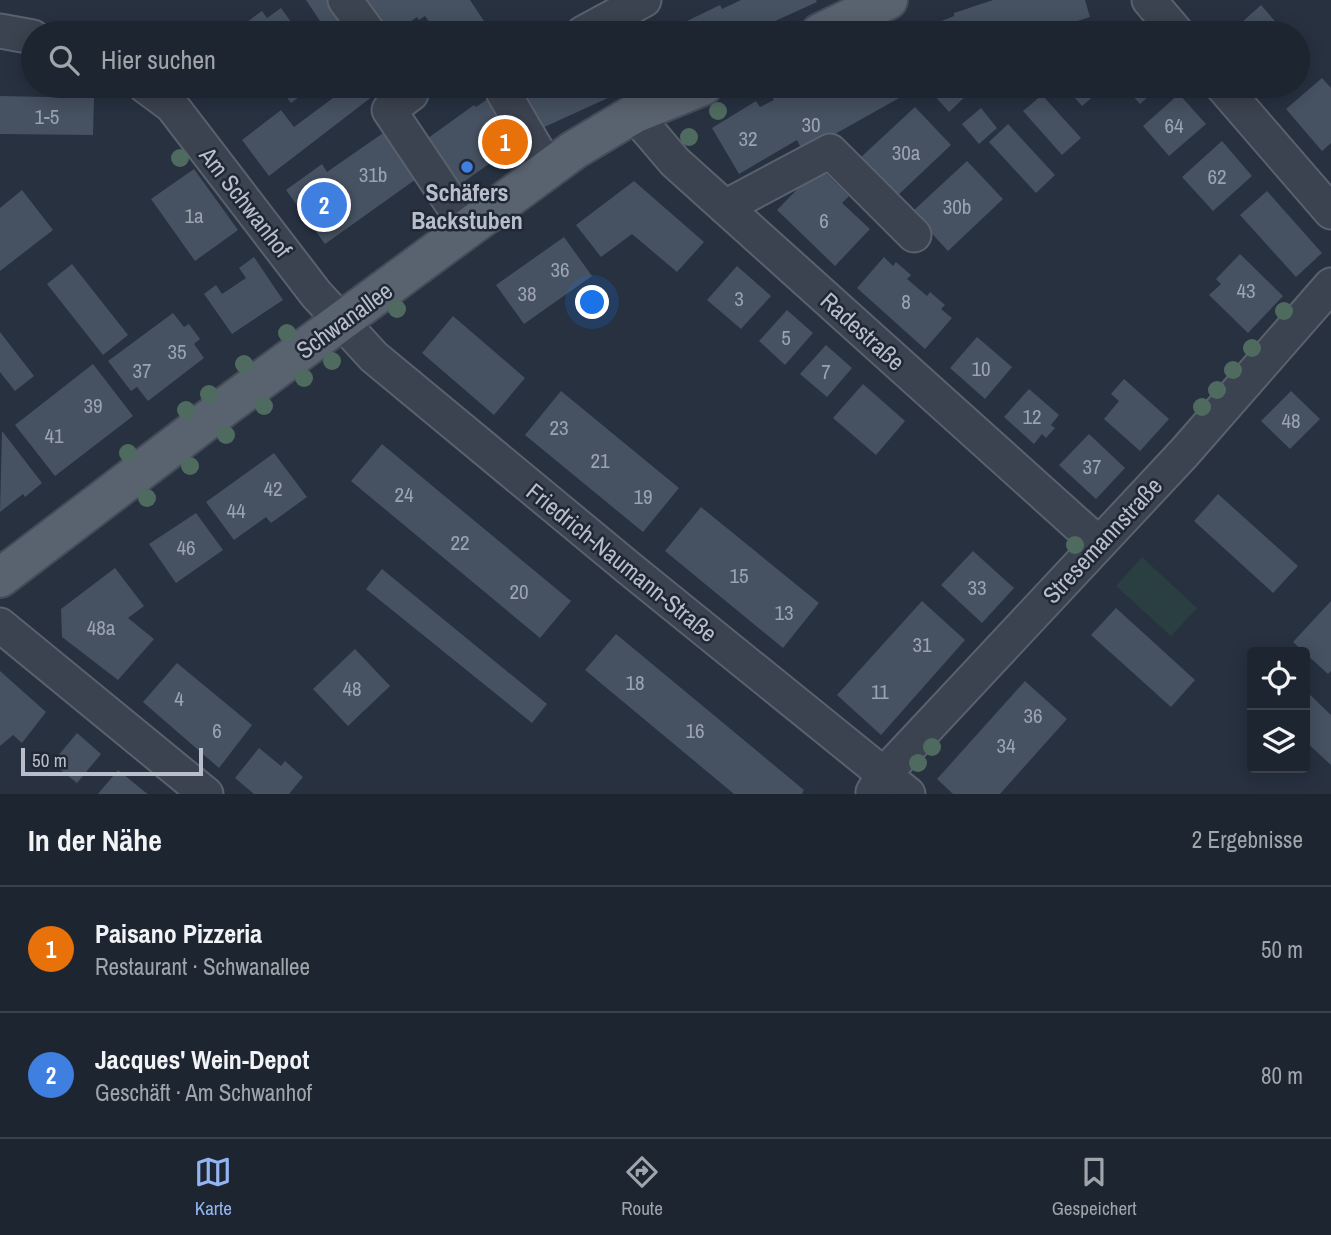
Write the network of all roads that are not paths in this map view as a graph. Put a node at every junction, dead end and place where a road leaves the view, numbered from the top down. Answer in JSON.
{"nodes":[{"id":1,"x":345,"y":0,"type":"edge"},
{"id":2,"x":644,"y":0,"type":"edge"},
{"id":3,"x":1149,"y":0,"type":"edge"},
{"id":4,"x":877,"y":2,"type":"edge"},
{"id":5,"x":360,"y":21,"type":"edge"},
{"id":6,"x":605,"y":21,"type":"edge"},
{"id":7,"x":842,"y":21,"type":"edge"},
{"id":8,"x":1167,"y":21,"type":"edge"},
{"id":9,"x":0,"y":31,"type":"edge"},
{"id":10,"x":21,"y":35,"type":"edge"},
{"id":11,"x":162,"y":98,"type":"edge"},
{"id":12,"x":406,"y":98,"type":"edge"},
{"id":13,"x":507,"y":98,"type":"edge"},
{"id":14,"x":673,"y":98,"type":"edge"},
{"id":15,"x":1232,"y":98,"type":"edge"},
{"id":16,"x":634,"y":114,"type":"junction"},
{"id":17,"x":548,"y":169,"type":"junction"},
{"id":18,"x":725,"y":207,"type":"junction"},
{"id":19,"x":1331,"y":212,"type":"edge"},
{"id":20,"x":468,"y":228,"type":"junction"},
{"id":21,"x":914,"y":235,"type":"dead end"},
{"id":22,"x":1331,"y":285,"type":"edge"},
{"id":23,"x":341,"y":323,"type":"junction"},
{"id":24,"x":1098,"y":543,"type":"junction"},
{"id":25,"x":0,"y":578,"type":"edge"},
{"id":26,"x":0,"y":625,"type":"edge"},
{"id":27,"x":888,"y":787,"type":"edge"},
{"id":28,"x":206,"y":794,"type":"edge"}],
"edges":[{"from":1,"to":5,"type":"street"},
{"from":2,"to":6,"type":"street"},
{"from":3,"to":8,"type":"street"},
{"from":4,"to":7,"type":"main road"},
{"from":9,"to":10,"type":"street"},
{"from":11,"to":23,"type":"street","name":"Am Schwanhof"},
{"from":12,"to":20,"type":"street"},
{"from":13,"to":17,"type":"street"},
{"from":14,"to":16,"type":"main road","name":"Schwanallee"},
{"from":15,"to":19,"type":"street"},
{"from":16,"to":17,"type":"main road","name":"Schwanallee"},
{"from":16,"to":18,"type":"street","name":"Radestraße"},
{"from":17,"to":20,"type":"main road","name":"Schwanallee"},
{"from":18,"to":21,"type":"street"},
{"from":18,"to":24,"type":"street","name":"Radestraße"},
{"from":20,"to":23,"type":"main road","name":"Schwanallee"},
{"from":22,"to":24,"type":"street","name":"Stresemannstraße"},
{"from":23,"to":25,"type":"main road","name":"Schwanallee"},
{"from":23,"to":27,"type":"street","name":"Friedrich-Naumann-Straße"},
{"from":24,"to":27,"type":"street","name":"Stresemannstraße"},
{"from":26,"to":28,"type":"street"}]}
